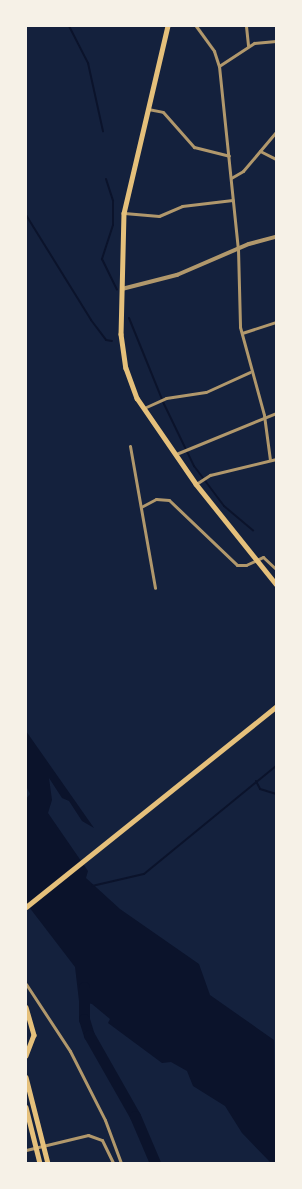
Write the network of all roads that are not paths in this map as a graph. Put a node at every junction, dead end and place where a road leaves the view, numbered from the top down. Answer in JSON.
{"nodes":[{"id":1,"x":168,"y":26,"type":"edge"},
{"id":2,"x":196,"y":26,"type":"edge"},
{"id":3,"x":246,"y":26,"type":"edge"},
{"id":4,"x":276,"y":41,"type":"edge"},
{"id":5,"x":248,"y":46,"type":"junction"},
{"id":6,"x":219,"y":66,"type":"junction"},
{"id":7,"x":148,"y":109,"type":"junction"},
{"id":8,"x":276,"y":132,"type":"edge"},
{"id":9,"x":260,"y":151,"type":"junction"},
{"id":10,"x":229,"y":156,"type":"junction"},
{"id":11,"x":276,"y":159,"type":"edge"},
{"id":12,"x":231,"y":178,"type":"junction"},
{"id":13,"x":233,"y":200,"type":"junction"},
{"id":14,"x":124,"y":213,"type":"junction"},
{"id":15,"x":276,"y":237,"type":"edge"},
{"id":16,"x":238,"y":249,"type":"junction"},
{"id":17,"x":122,"y":289,"type":"junction"},
{"id":18,"x":276,"y":322,"type":"edge"},
{"id":19,"x":242,"y":333,"type":"junction"},
{"id":20,"x":250,"y":372,"type":"junction"},
{"id":21,"x":144,"y":408,"type":"junction"},
{"id":22,"x":276,"y":413,"type":"edge"},
{"id":23,"x":264,"y":415,"type":"junction"},
{"id":24,"x":130,"y":446,"type":"dead end"},
{"id":25,"x":176,"y":454,"type":"junction"},
{"id":26,"x":276,"y":458,"type":"edge"},
{"id":27,"x":270,"y":460,"type":"junction"},
{"id":28,"x":196,"y":484,"type":"junction"},
{"id":29,"x":141,"y":507,"type":"junction"},
{"id":30,"x":254,"y":559,"type":"junction"},
{"id":31,"x":276,"y":569,"type":"edge"},
{"id":32,"x":276,"y":584,"type":"edge"},
{"id":33,"x":155,"y":588,"type":"dead end"},
{"id":34,"x":276,"y":707,"type":"edge"},
{"id":35,"x":27,"y":907,"type":"edge"},
{"id":36,"x":26,"y":984,"type":"edge"},
{"id":37,"x":26,"y":1007,"type":"edge"},
{"id":38,"x":26,"y":1056,"type":"edge"},
{"id":39,"x":26,"y":1077,"type":"edge"},
{"id":40,"x":26,"y":1107,"type":"edge"},
{"id":41,"x":43,"y":1145,"type":"junction"},
{"id":42,"x":36,"y":1147,"type":"junction"},
{"id":43,"x":26,"y":1150,"type":"edge"},
{"id":44,"x":40,"y":1163,"type":"edge"},
{"id":45,"x":48,"y":1163,"type":"edge"},
{"id":46,"x":113,"y":1163,"type":"edge"},
{"id":47,"x":121,"y":1163,"type":"edge"}],
"edges":[{"from":1,"to":7,"type":"main road"},
{"from":2,"to":6,"type":"street"},
{"from":3,"to":5,"type":"street"},
{"from":4,"to":5,"type":"street"},
{"from":5,"to":6,"type":"street"},
{"from":6,"to":10,"type":"street"},
{"from":7,"to":10,"type":"street"},
{"from":7,"to":14,"type":"main road"},
{"from":8,"to":9,"type":"street"},
{"from":9,"to":11,"type":"street"},
{"from":9,"to":12,"type":"street"},
{"from":10,"to":12,"type":"street"},
{"from":12,"to":13,"type":"street"},
{"from":13,"to":14,"type":"street"},
{"from":13,"to":16,"type":"street"},
{"from":14,"to":17,"type":"main road"},
{"from":15,"to":16,"type":"street"},
{"from":16,"to":17,"type":"street"},
{"from":16,"to":19,"type":"street"},
{"from":17,"to":21,"type":"main road"},
{"from":18,"to":19,"type":"street"},
{"from":19,"to":20,"type":"street"},
{"from":20,"to":21,"type":"street"},
{"from":20,"to":23,"type":"street"},
{"from":21,"to":25,"type":"main road"},
{"from":22,"to":23,"type":"street"},
{"from":23,"to":25,"type":"street"},
{"from":23,"to":27,"type":"street"},
{"from":24,"to":29,"type":"street"},
{"from":25,"to":28,"type":"main road"},
{"from":26,"to":27,"type":"street"},
{"from":27,"to":28,"type":"street"},
{"from":28,"to":30,"type":"main road"},
{"from":29,"to":30,"type":"street"},
{"from":29,"to":33,"type":"street"},
{"from":30,"to":31,"type":"street"},
{"from":30,"to":32,"type":"main road"},
{"from":34,"to":35,"type":"main road"},
{"from":36,"to":47,"type":"street"},
{"from":37,"to":38,"type":"main road"},
{"from":39,"to":41,"type":"main road"},
{"from":40,"to":42,"type":"main road"},
{"from":41,"to":42,"type":"street"},
{"from":41,"to":45,"type":"main road"},
{"from":41,"to":46,"type":"street"},
{"from":42,"to":43,"type":"street"},
{"from":42,"to":44,"type":"main road"}]}
